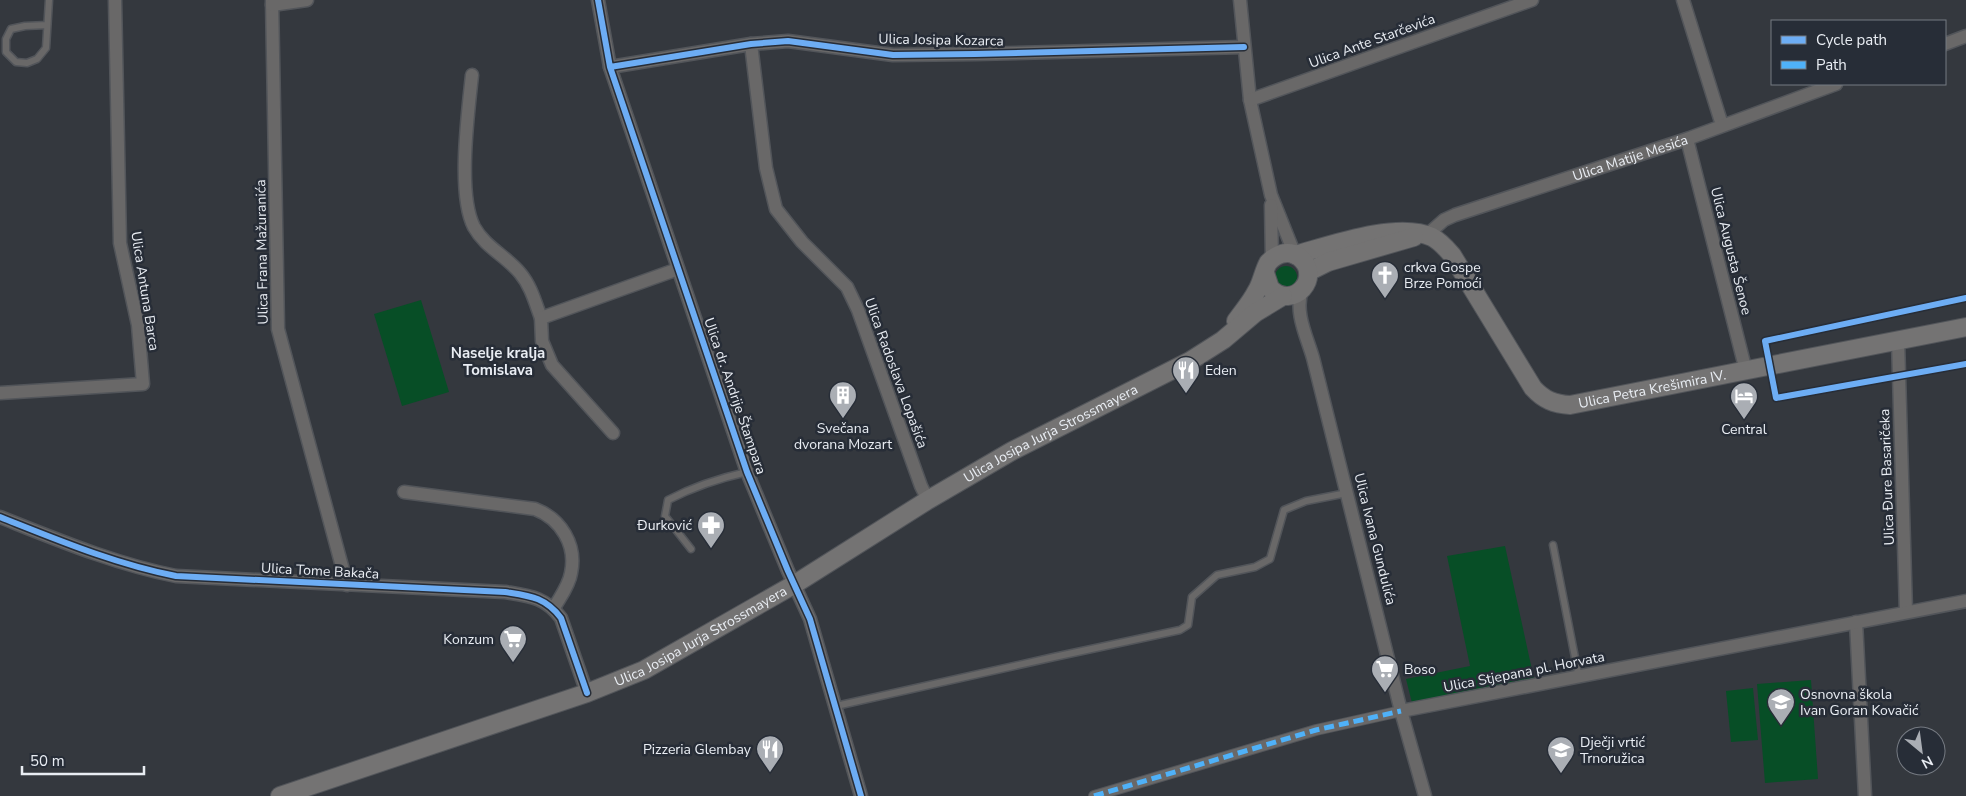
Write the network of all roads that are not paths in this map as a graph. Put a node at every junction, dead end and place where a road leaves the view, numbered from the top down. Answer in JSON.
{"nodes":[{"id":1,"x":49,"y":0,"type":"edge"},
{"id":2,"x":115,"y":0,"type":"edge"},
{"id":3,"x":307,"y":0,"type":"edge"},
{"id":4,"x":598,"y":0,"type":"edge"},
{"id":5,"x":1240,"y":0,"type":"edge"},
{"id":6,"x":1532,"y":0,"type":"edge"},
{"id":7,"x":1683,"y":0,"type":"edge"},
{"id":8,"x":272,"y":2,"type":"edge"},
{"id":9,"x":47,"y":26,"type":"junction"},
{"id":10,"x":1966,"y":36,"type":"edge"},
{"id":11,"x":751,"y":44,"type":"junction"},
{"id":12,"x":1946,"y":44,"type":"edge"},
{"id":13,"x":1244,"y":47,"type":"junction"},
{"id":14,"x":610,"y":66,"type":"junction"},
{"id":15,"x":472,"y":74,"type":"dead end"},
{"id":16,"x":1833,"y":85,"type":"edge"},
{"id":17,"x":1250,"y":100,"type":"junction"},
{"id":18,"x":1722,"y":125,"type":"junction"},
{"id":19,"x":1687,"y":139,"type":"junction"},
{"id":20,"x":1271,"y":195,"type":"junction"},
{"id":21,"x":1424,"y":234,"type":"junction"},
{"id":22,"x":1296,"y":255,"type":"junction"},
{"id":23,"x":1268,"y":266,"type":"junction"},
{"id":24,"x":678,"y":269,"type":"junction"},
{"id":25,"x":1308,"y":272,"type":"junction"},
{"id":26,"x":1302,"y":290,"type":"junction"},
{"id":27,"x":1283,"y":296,"type":"junction"},
{"id":28,"x":541,"y":318,"type":"junction"},
{"id":29,"x":1966,"y":327,"type":"edge"},
{"id":30,"x":1223,"y":340,"type":"junction"},
{"id":31,"x":1898,"y":341,"type":"junction"},
{"id":32,"x":1746,"y":371,"type":"junction"},
{"id":33,"x":0,"y":393,"type":"edge"},
{"id":34,"x":613,"y":433,"type":"dead end"},
{"id":35,"x":747,"y":472,"type":"junction"},
{"id":36,"x":404,"y":492,"type":"dead end"},
{"id":37,"x":1348,"y":493,"type":"junction"},
{"id":38,"x":928,"y":500,"type":"junction"},
{"id":39,"x":0,"y":517,"type":"edge"},
{"id":40,"x":1553,"y":545,"type":"dead end"},
{"id":41,"x":691,"y":549,"type":"dead end"},
{"id":42,"x":795,"y":584,"type":"junction"},
{"id":43,"x":347,"y":585,"type":"junction"},
{"id":44,"x":1966,"y":602,"type":"edge"},
{"id":45,"x":554,"y":608,"type":"junction"},
{"id":46,"x":1906,"y":612,"type":"junction"},
{"id":47,"x":1856,"y":622,"type":"junction"},
{"id":48,"x":1579,"y":678,"type":"junction"},
{"id":49,"x":587,"y":693,"type":"junction"},
{"id":50,"x":836,"y":706,"type":"junction"},
{"id":51,"x":1401,"y":711,"type":"junction"},
{"id":52,"x":280,"y":796,"type":"edge"},
{"id":53,"x":861,"y":796,"type":"edge"},
{"id":54,"x":1094,"y":796,"type":"edge"},
{"id":55,"x":1425,"y":796,"type":"edge"},
{"id":56,"x":1865,"y":796,"type":"edge"}],
"edges":[{"from":1,"to":9,"type":"lane"},
{"from":2,"to":33,"type":"street","name":"Ulica Antuna Barca"},
{"from":3,"to":8,"type":"street"},
{"from":4,"to":14,"type":"street","name":"Ulica dr. Andrije Štampara"},
{"from":5,"to":13,"type":"street"},
{"from":6,"to":17,"type":"street","name":"Ulica Ante Starčevića"},
{"from":7,"to":18,"type":"street"},
{"from":8,"to":43,"type":"street","name":"Ulica Frana Mažuranića"},
{"from":9,"to":9,"type":"lane"},
{"from":10,"to":12,"type":"street"},
{"from":11,"to":13,"type":"street","name":"Ulica Josipa Kozarca"},
{"from":11,"to":14,"type":"street","name":"Ulica Josipa Kozarca"},
{"from":11,"to":38,"type":"street","name":"Ulica Radoslava Lopašića"},
{"from":13,"to":17,"type":"street"},
{"from":14,"to":24,"type":"street","name":"Ulica dr. Andrije Štampara"},
{"from":15,"to":28,"type":"street"},
{"from":16,"to":18,"type":"street","name":"Ulica Matije Mesića"},
{"from":17,"to":20,"type":"street"},
{"from":18,"to":19,"type":"street","name":"Ulica Matije Mesića"},
{"from":19,"to":21,"type":"street","name":"Ulica Matije Mesića"},
{"from":19,"to":32,"type":"street","name":"Ulica Augusta Šenoe"},
{"from":20,"to":22,"type":"street"},
{"from":20,"to":23,"type":"street"},
{"from":21,"to":22,"type":"main road"},
{"from":21,"to":25,"type":"main road","name":"Ulica Matije Mesića"},
{"from":21,"to":32,"type":"main road","name":"Ulica Petra Krešimira IV."},
{"from":22,"to":23,"type":"main road"},
{"from":22,"to":25,"type":"main road"},
{"from":23,"to":27,"type":"main road"},
{"from":23,"to":30,"type":"main road"},
{"from":24,"to":28,"type":"street"},
{"from":24,"to":35,"type":"street","name":"Ulica dr. Andrije Štampara"},
{"from":25,"to":26,"type":"main road"},
{"from":26,"to":27,"type":"main road"},
{"from":26,"to":37,"type":"street","name":"Ulica Ivana Gundulića"},
{"from":27,"to":30,"type":"main road","name":"Ulica Josipa Jurja Strossmayera"},
{"from":28,"to":34,"type":"street"},
{"from":29,"to":31,"type":"main road","name":"Ulica Petra Krešimira IV."},
{"from":30,"to":38,"type":"main road","name":"Ulica Josipa Jurja Strossmayera"},
{"from":31,"to":32,"type":"main road","name":"Ulica Petra Krešimira IV."},
{"from":31,"to":46,"type":"street","name":"Ulica Đure Basaričeka"},
{"from":35,"to":41,"type":"lane"},
{"from":35,"to":42,"type":"street","name":"Ulica dr. Andrije Štampara"},
{"from":36,"to":45,"type":"street"},
{"from":37,"to":50,"type":"lane"},
{"from":37,"to":51,"type":"street","name":"Ulica Ivana Gundulića"},
{"from":38,"to":42,"type":"main road","name":"Ulica Josipa Jurja Strossmayera"},
{"from":39,"to":43,"type":"street","name":"Ulica Tome Bakača"},
{"from":40,"to":48,"type":"lane"},
{"from":42,"to":49,"type":"main road","name":"Ulica Josipa Jurja Strossmayera"},
{"from":42,"to":50,"type":"street","name":"Ulica dr. Andrije Štampara"},
{"from":43,"to":45,"type":"street","name":"Ulica Tome Bakača"},
{"from":44,"to":46,"type":"street","name":"Ulica Stjepana pl. Horvata"},
{"from":45,"to":49,"type":"street"},
{"from":46,"to":47,"type":"street","name":"Ulica Stjepana pl. Horvata"},
{"from":47,"to":48,"type":"street","name":"Ulica Stjepana pl. Horvata"},
{"from":47,"to":56,"type":"street"},
{"from":48,"to":51,"type":"street","name":"Ulica Stjepana pl. Horvata"},
{"from":49,"to":52,"type":"main road","name":"Ulica Josipa Jurja Strossmayera"},
{"from":50,"to":53,"type":"street","name":"Ulica dr. Andrije Štampara"},
{"from":51,"to":54,"type":"street","name":"Ulica Stjepana pl. Horvata"},
{"from":51,"to":55,"type":"street","name":"Ulica Ivana Gundulića"}]}
